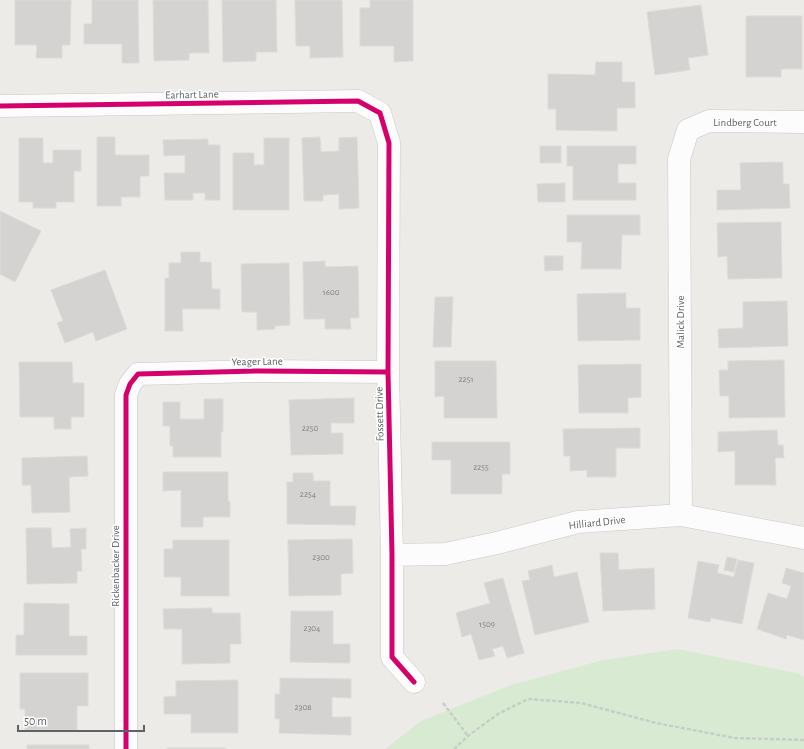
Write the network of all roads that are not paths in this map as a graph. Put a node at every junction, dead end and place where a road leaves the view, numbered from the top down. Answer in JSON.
{"nodes":[{"id":1,"x":0,"y":106,"type":"edge"},
{"id":2,"x":380,"y":113,"type":"joint"},
{"id":3,"x":804,"y":122,"type":"edge"},
{"id":4,"x":688,"y":130,"type":"joint"},
{"id":5,"x":388,"y":372,"type":"junction"},
{"id":6,"x":130,"y":384,"type":"joint"},
{"id":7,"x":681,"y":515,"type":"junction"},
{"id":8,"x":804,"y":538,"type":"edge"},
{"id":9,"x":392,"y":555,"type":"junction"},
{"id":10,"x":414,"y":682,"type":"dead end"},
{"id":11,"x":126,"y":749,"type":"edge"}],
"edges":[{"from":1,"to":2,"type":"street","name":"Earhart Lane"},
{"from":2,"to":5,"type":"street","name":"Fossett Drive"},
{"from":3,"to":4,"type":"street","name":"Lindberg Court"},
{"from":4,"to":7,"type":"street","name":"Malick Drive"},
{"from":5,"to":6,"type":"street","name":"Yeager Lane"},
{"from":5,"to":9,"type":"street","name":"Fossett Drive"},
{"from":6,"to":11,"type":"street","name":"Rickenbacker Drive"},
{"from":7,"to":8,"type":"street","name":"Hilliard Drive"},
{"from":7,"to":9,"type":"street","name":"Hilliard Drive"},
{"from":9,"to":10,"type":"street","name":"Fossett Drive"}]}
